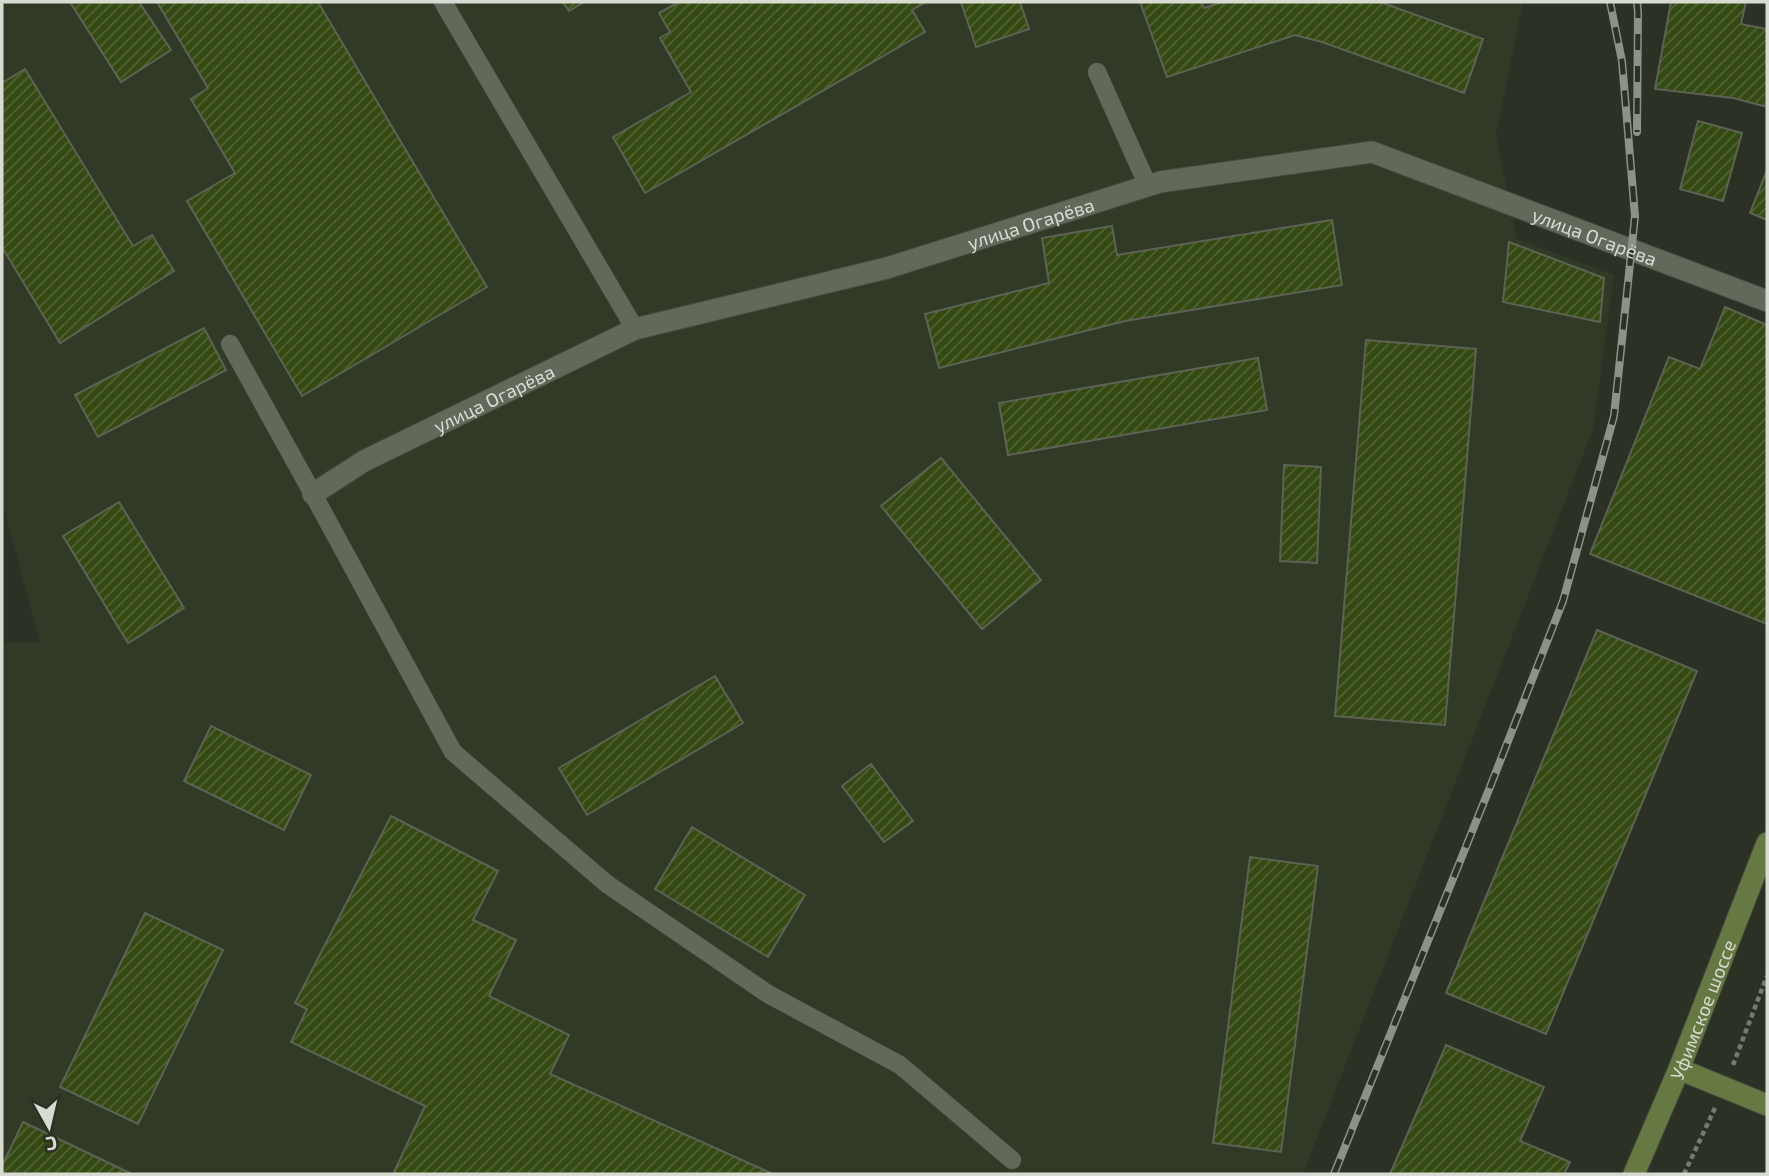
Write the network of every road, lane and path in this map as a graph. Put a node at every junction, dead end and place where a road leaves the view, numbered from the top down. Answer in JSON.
{"nodes":[{"id":1,"x":443,"y":2,"type":"edge"},
{"id":2,"x":1097,"y":72,"type":"dead end"},
{"id":3,"x":1148,"y":186,"type":"junction"},
{"id":4,"x":1767,"y":301,"type":"edge"},
{"id":5,"x":635,"y":329,"type":"junction"},
{"id":6,"x":230,"y":345,"type":"dead end"},
{"id":7,"x":313,"y":494,"type":"junction"},
{"id":8,"x":1767,"y":843,"type":"edge"},
{"id":9,"x":1679,"y":1069,"type":"junction"},
{"id":10,"x":1767,"y":1105,"type":"edge"},
{"id":11,"x":1012,"y":1160,"type":"dead end"},
{"id":12,"x":1634,"y":1174,"type":"edge"}],
"edges":[{"from":1,"to":5,"type":"lane"},
{"from":2,"to":3,"type":"lane"},
{"from":3,"to":4,"type":"street","name":"улица Огарёва"},
{"from":3,"to":5,"type":"street","name":"улица Огарёва"},
{"from":5,"to":7,"type":"street","name":"улица Огарёва"},
{"from":6,"to":7,"type":"lane"},
{"from":7,"to":11,"type":"lane"},
{"from":8,"to":9,"type":"main road","name":"Уфимское шоссе"},
{"from":9,"to":10,"type":"main road"},
{"from":9,"to":12,"type":"main road","name":"Уфимское шоссе"}]}
